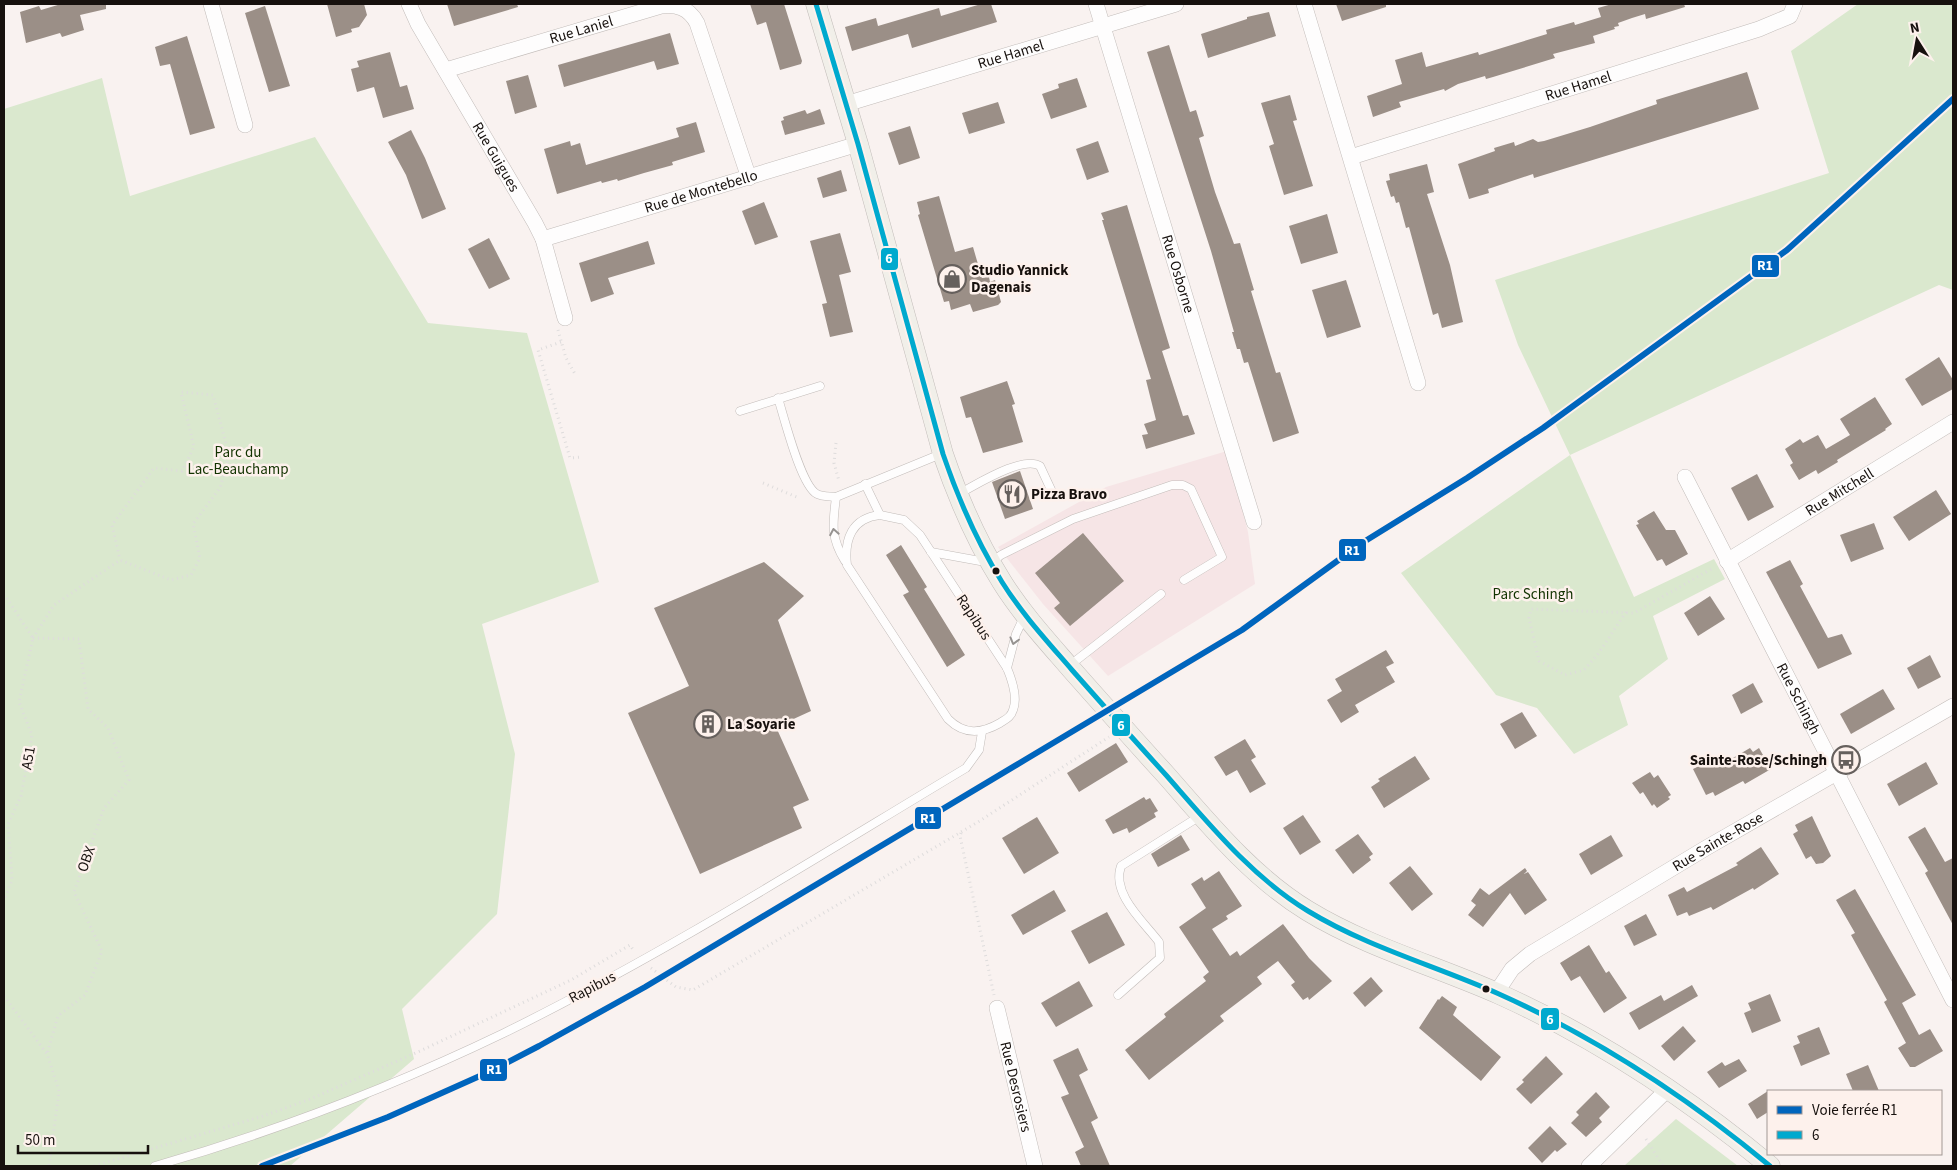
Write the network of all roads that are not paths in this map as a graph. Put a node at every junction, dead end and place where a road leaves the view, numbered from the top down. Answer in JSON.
{"nodes":[{"id":1,"x":211,"y":4,"type":"edge"},
{"id":2,"x":409,"y":4,"type":"edge"},
{"id":3,"x":816,"y":4,"type":"edge"},
{"id":4,"x":1096,"y":4,"type":"edge"},
{"id":5,"x":1176,"y":4,"type":"edge"},
{"id":6,"x":1304,"y":4,"type":"edge"},
{"id":7,"x":1795,"y":4,"type":"edge"},
{"id":8,"x":1103,"y":26,"type":"junction"},
{"id":9,"x":446,"y":70,"type":"junction"},
{"id":10,"x":846,"y":104,"type":"junction"},
{"id":11,"x":245,"y":125,"type":"dead end"},
{"id":12,"x":858,"y":144,"type":"junction"},
{"id":13,"x":1351,"y":157,"type":"junction"},
{"id":14,"x":749,"y":178,"type":"junction"},
{"id":15,"x":543,"y":240,"type":"junction"},
{"id":16,"x":565,"y":318,"type":"dead end"},
{"id":17,"x":1418,"y":383,"type":"dead end"},
{"id":18,"x":820,"y":386,"type":"dead end"},
{"id":19,"x":778,"y":398,"type":"junction"},
{"id":20,"x":740,"y":411,"type":"dead end"},
{"id":21,"x":1953,"y":422,"type":"edge"},
{"id":22,"x":943,"y":454,"type":"junction"},
{"id":23,"x":1685,"y":477,"type":"dead end"},
{"id":24,"x":865,"y":484,"type":"junction"},
{"id":25,"x":958,"y":494,"type":"junction"},
{"id":26,"x":836,"y":496,"type":"junction"},
{"id":27,"x":1054,"y":496,"type":"dead end"},
{"id":28,"x":880,"y":515,"type":"junction"},
{"id":29,"x":1254,"y":522,"type":"dead end"},
{"id":30,"x":931,"y":552,"type":"junction"},
{"id":31,"x":1727,"y":561,"type":"junction"},
{"id":32,"x":991,"y":563,"type":"junction"},
{"id":33,"x":847,"y":565,"type":"junction"},
{"id":34,"x":1184,"y":580,"type":"dead end"},
{"id":35,"x":1162,"y":594,"type":"dead end"},
{"id":36,"x":1025,"y":615,"type":"junction"},
{"id":37,"x":1069,"y":666,"type":"junction"},
{"id":38,"x":1008,"y":668,"type":"junction"},
{"id":39,"x":1953,"y":706,"type":"edge"},
{"id":40,"x":982,"y":732,"type":"junction"},
{"id":41,"x":1836,"y":773,"type":"junction"},
{"id":42,"x":1202,"y":815,"type":"junction"},
{"id":43,"x":1496,"y":993,"type":"junction"},
{"id":44,"x":1118,"y":995,"type":"dead end"},
{"id":45,"x":1953,"y":1000,"type":"edge"},
{"id":46,"x":997,"y":1008,"type":"road end"},
{"id":47,"x":1668,"y":1089,"type":"junction"},
{"id":48,"x":155,"y":1166,"type":"edge"},
{"id":49,"x":1035,"y":1166,"type":"edge"},
{"id":50,"x":1589,"y":1166,"type":"edge"},
{"id":51,"x":1770,"y":1166,"type":"edge"}],
"edges":[{"from":1,"to":11,"type":"street"},
{"from":2,"to":9,"type":"street","name":"Rue Guigues"},
{"from":3,"to":10,"type":"main road"},
{"from":4,"to":8,"type":"street","name":"Rue Osborne"},
{"from":5,"to":8,"type":"street","name":"Rue Hamel"},
{"from":6,"to":13,"type":"street"},
{"from":7,"to":13,"type":"street","name":"Rue Hamel"},
{"from":8,"to":10,"type":"street","name":"Rue Hamel"},
{"from":8,"to":29,"type":"street","name":"Rue Osborne"},
{"from":9,"to":14,"type":"street","name":"Rue Laniel"},
{"from":9,"to":15,"type":"street","name":"Rue Guigues"},
{"from":10,"to":12,"type":"main road"},
{"from":12,"to":14,"type":"street","name":"Rue de Montebello"},
{"from":12,"to":22,"type":"main road"},
{"from":13,"to":17,"type":"street"},
{"from":14,"to":15,"type":"street","name":"Rue de Montebello"},
{"from":15,"to":16,"type":"street","name":"Rue Guigues"},
{"from":18,"to":19,"type":"lane"},
{"from":19,"to":20,"type":"lane"},
{"from":19,"to":26,"type":"lane"},
{"from":21,"to":31,"type":"street","name":"Rue Mitchell"},
{"from":22,"to":24,"type":"lane"},
{"from":22,"to":25,"type":"main road"},
{"from":23,"to":31,"type":"street","name":"Rue Schingh"},
{"from":24,"to":26,"type":"lane"},
{"from":24,"to":28,"type":"lane"},
{"from":25,"to":27,"type":"lane"},
{"from":25,"to":32,"type":"main road"},
{"from":33,"to":26,"type":"lane","one_way":true},
{"from":28,"to":30,"type":"lane","name":"Rapibus"},
{"from":28,"to":33,"type":"lane"},
{"from":30,"to":32,"type":"lane"},
{"from":30,"to":38,"type":"lane","name":"Rapibus"},
{"from":31,"to":41,"type":"street","name":"Rue Schingh"},
{"from":32,"to":34,"type":"lane"},
{"from":32,"to":36,"type":"main road"},
{"from":33,"to":40,"type":"lane"},
{"from":35,"to":37,"type":"lane"},
{"from":36,"to":37,"type":"main road"},
{"from":36,"to":38,"type":"lane","one_way":true},
{"from":37,"to":42,"type":"main road"},
{"from":38,"to":40,"type":"lane","name":"Rapibus"},
{"from":39,"to":41,"type":"street","name":"Rue Sainte-Rose"},
{"from":40,"to":48,"type":"lane","name":"Rapibus"},
{"from":41,"to":43,"type":"street","name":"Rue Sainte-Rose"},
{"from":41,"to":45,"type":"street","name":"Rue Schingh"},
{"from":42,"to":43,"type":"main road"},
{"from":42,"to":44,"type":"lane"},
{"from":43,"to":47,"type":"main road"},
{"from":46,"to":49,"type":"street","name":"Rue Desrosiers"},
{"from":47,"to":50,"type":"street"},
{"from":47,"to":51,"type":"main road"}]}
